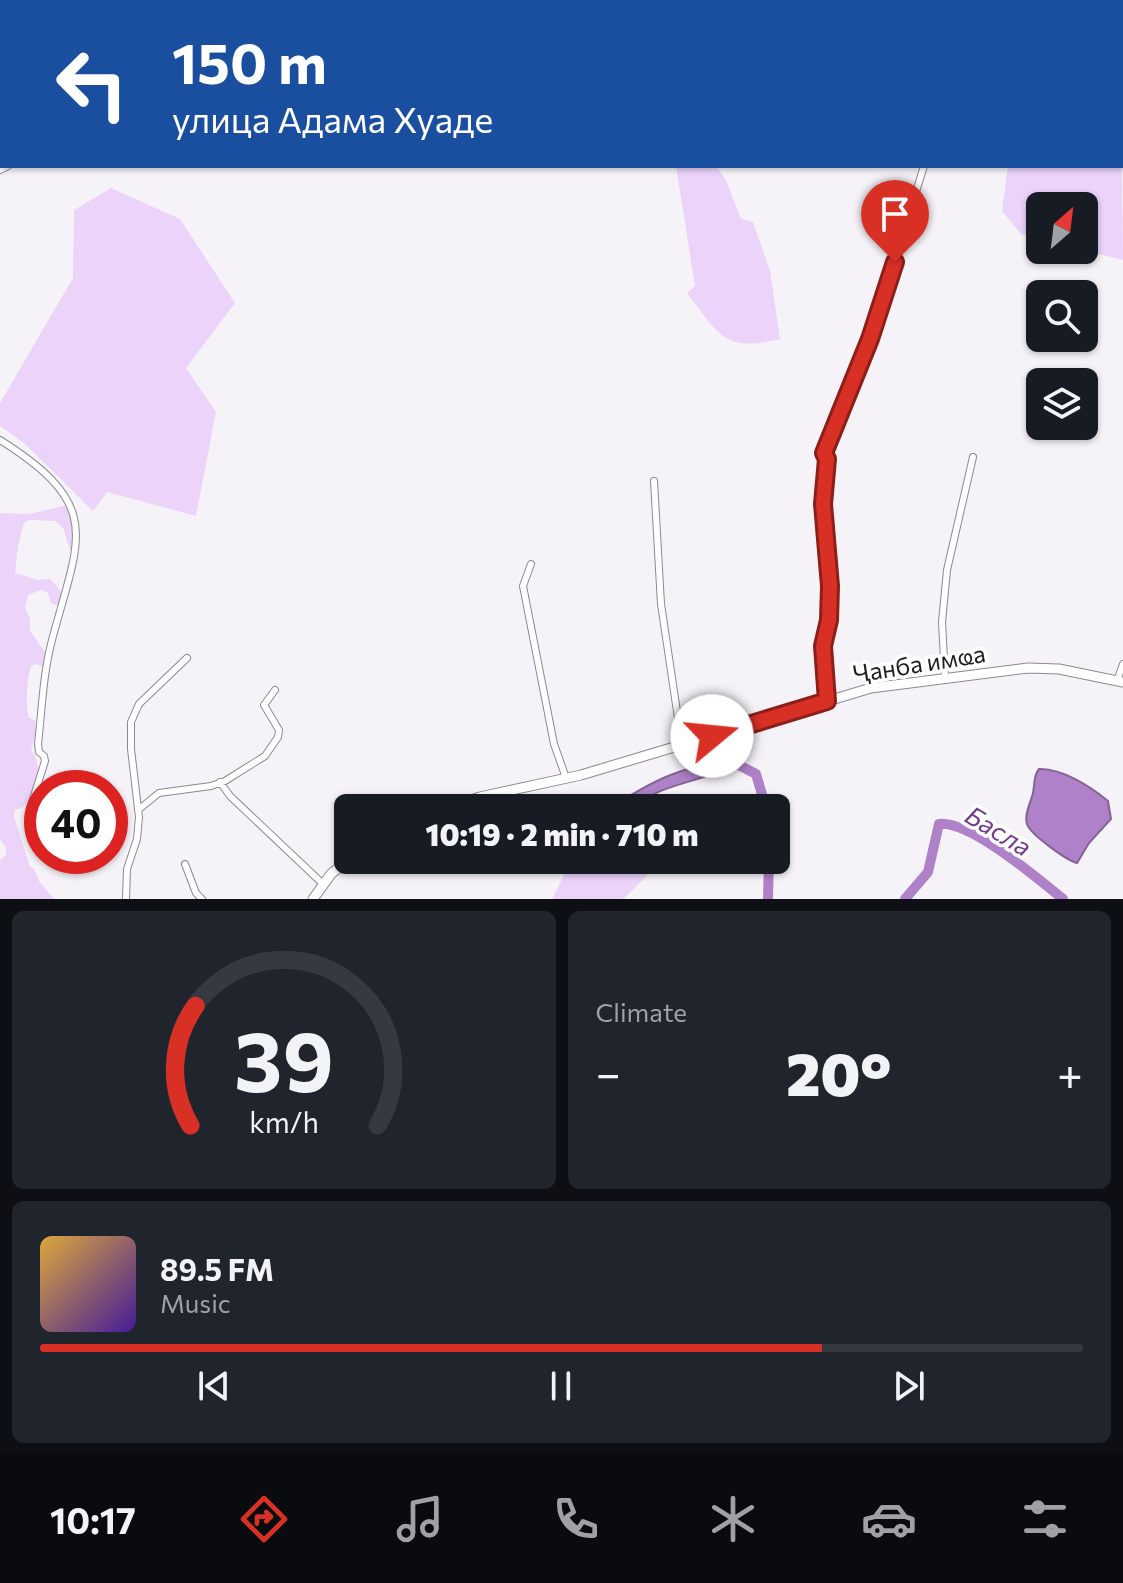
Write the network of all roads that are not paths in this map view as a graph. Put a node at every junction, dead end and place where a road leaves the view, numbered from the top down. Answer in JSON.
{"nodes":[{"id":1,"x":923,"y":168,"type":"edge"},
{"id":2,"x":0,"y":440,"type":"edge"},
{"id":3,"x":973,"y":457,"type":"dead end"},
{"id":4,"x":654,"y":481,"type":"dead end"},
{"id":5,"x":531,"y":564,"type":"dead end"},
{"id":6,"x":187,"y":658,"type":"dead end"},
{"id":7,"x":1123,"y":664,"type":"edge"},
{"id":8,"x":945,"y":678,"type":"junction"},
{"id":9,"x":1120,"y":681,"type":"edge"},
{"id":10,"x":275,"y":690,"type":"dead end"},
{"id":11,"x":827,"y":701,"type":"junction"},
{"id":12,"x":682,"y":745,"type":"junction"},
{"id":13,"x":42,"y":770,"type":"edge"},
{"id":14,"x":566,"y":778,"type":"junction"},
{"id":15,"x":220,"y":782,"type":"junction"},
{"id":16,"x":494,"y":794,"type":"edge"},
{"id":17,"x":138,"y":810,"type":"junction"},
{"id":18,"x":185,"y":864,"type":"dead end"},
{"id":19,"x":334,"y":873,"type":"edge"},
{"id":20,"x":323,"y":884,"type":"junction"},
{"id":21,"x":126,"y":899,"type":"edge"},
{"id":22,"x":202,"y":899,"type":"edge"},
{"id":23,"x":313,"y":899,"type":"edge"}],
"edges":[{"from":1,"to":11,"type":"street"},
{"from":2,"to":13,"type":"street"},
{"from":3,"to":8,"type":"street"},
{"from":4,"to":12,"type":"street"},
{"from":5,"to":14,"type":"street"},
{"from":6,"to":17,"type":"street"},
{"from":7,"to":9,"type":"street"},
{"from":8,"to":9,"type":"street","name":"Ҷанба имҩа"},
{"from":8,"to":11,"type":"street","name":"Ҷанба имҩа"},
{"from":10,"to":15,"type":"street"},
{"from":11,"to":12,"type":"street","name":"Ҷанба имҩа"},
{"from":12,"to":14,"type":"street","name":"Ҷанба имҩа"},
{"from":14,"to":16,"type":"street","name":"Ҷанба имҩа"},
{"from":15,"to":17,"type":"street"},
{"from":15,"to":20,"type":"street"},
{"from":17,"to":21,"type":"street"},
{"from":18,"to":22,"type":"street"},
{"from":19,"to":20,"type":"street"},
{"from":20,"to":23,"type":"street"}]}
